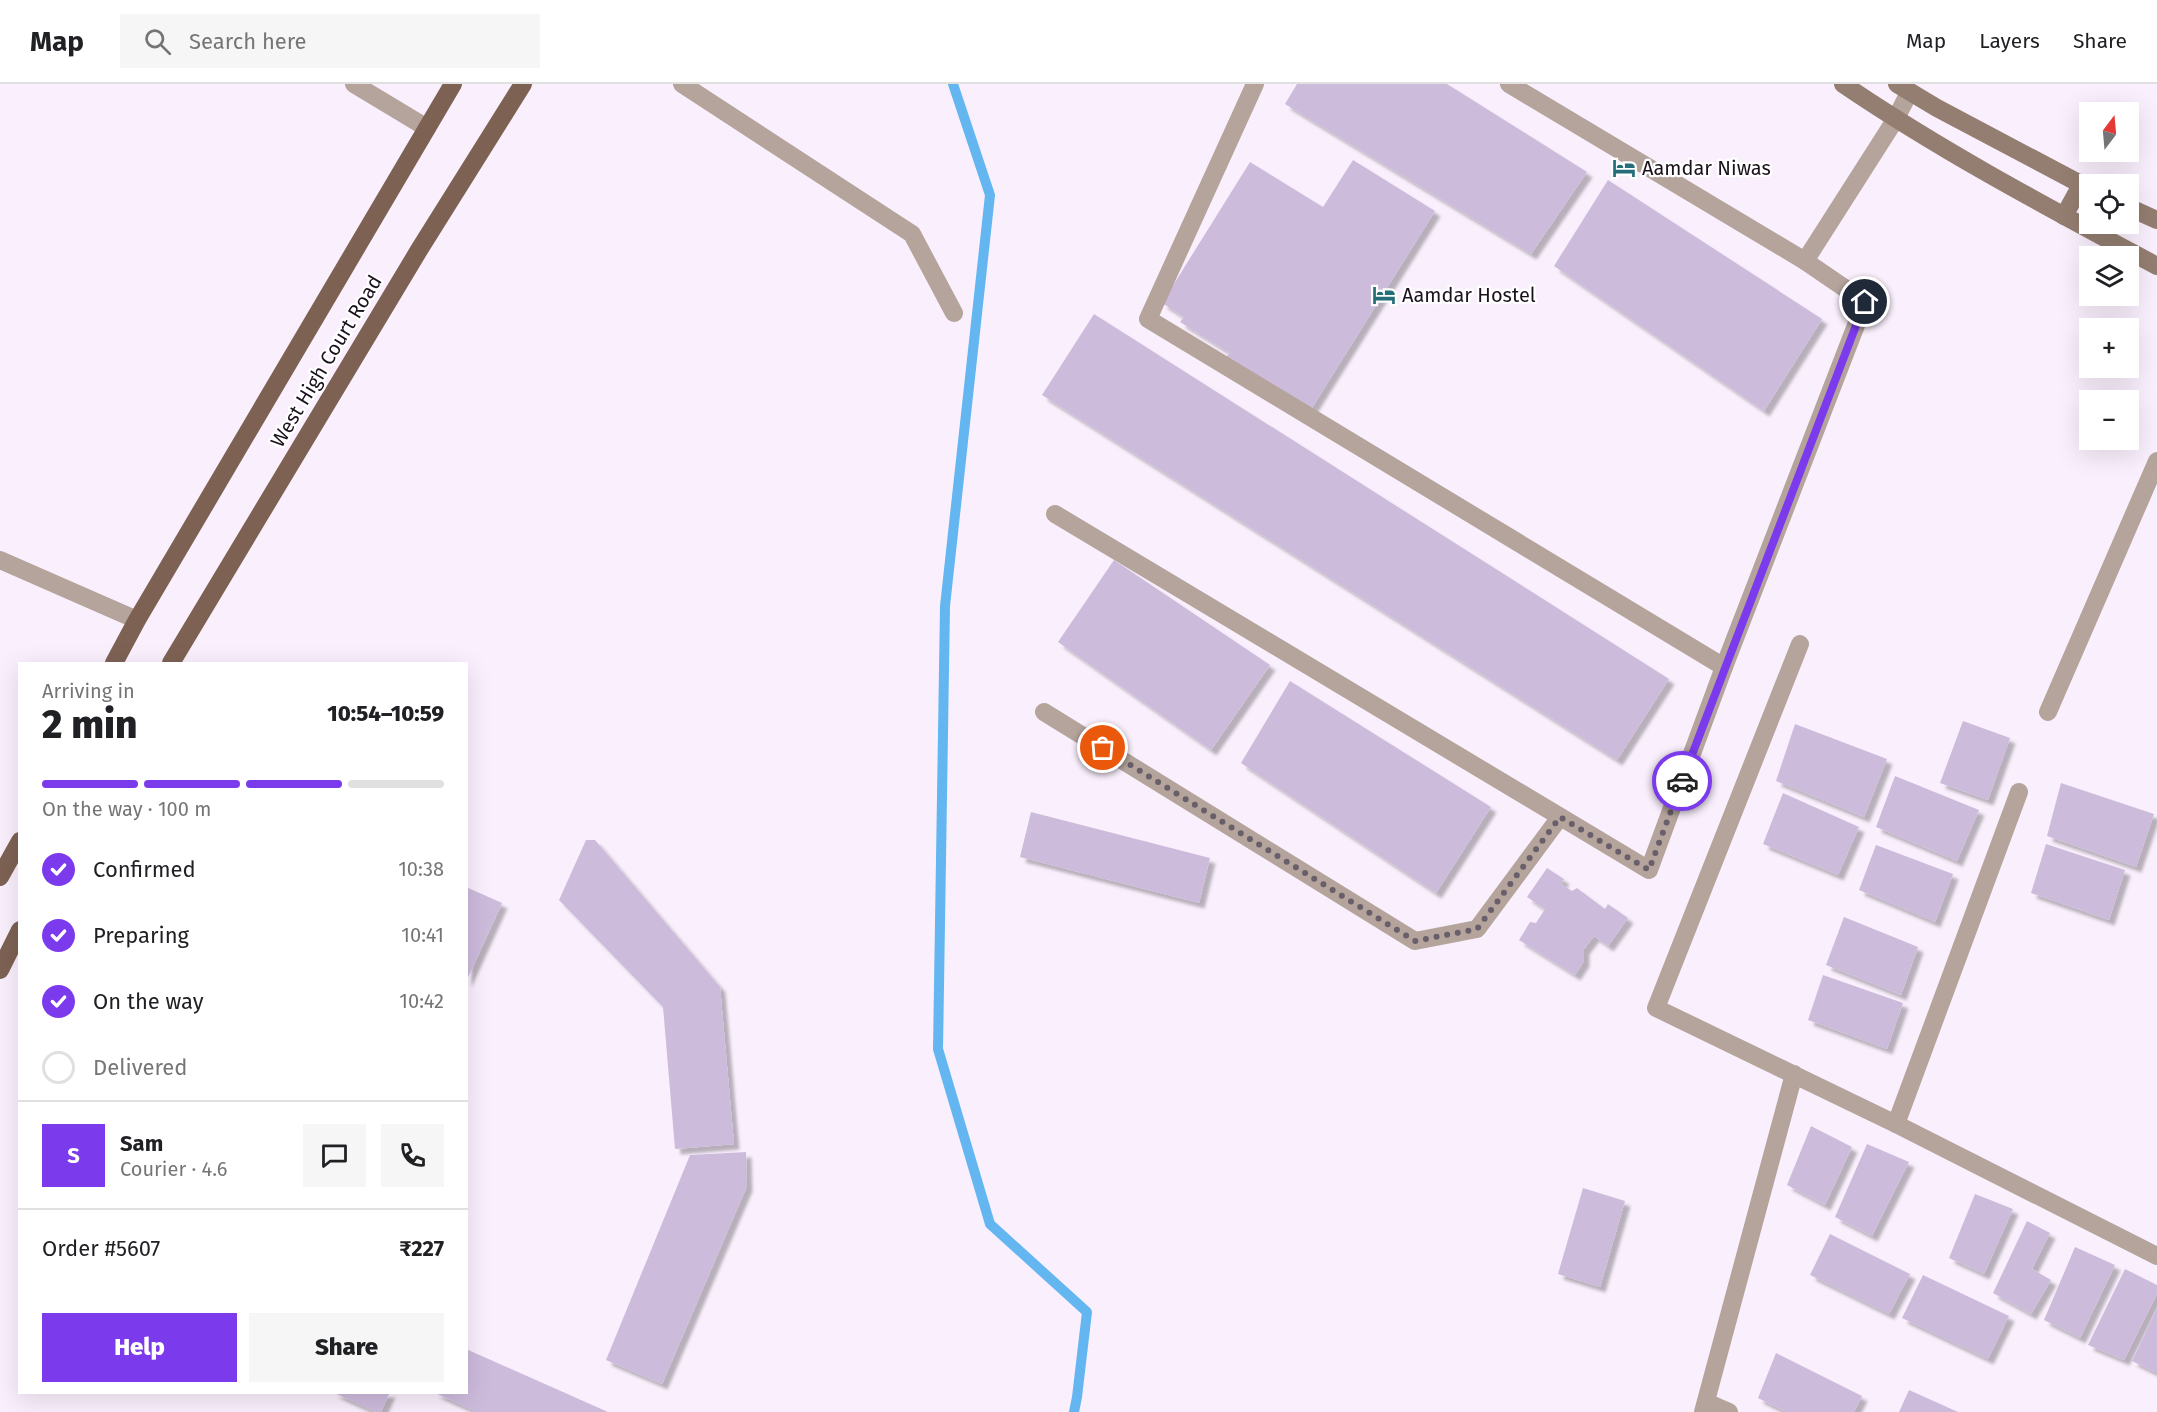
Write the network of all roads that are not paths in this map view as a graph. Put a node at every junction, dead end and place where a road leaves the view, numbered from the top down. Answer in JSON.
{"nodes":[{"id":1,"x":354,"y":84,"type":"edge"},
{"id":2,"x":453,"y":84,"type":"edge"},
{"id":3,"x":523,"y":84,"type":"edge"},
{"id":4,"x":682,"y":84,"type":"edge"},
{"id":5,"x":1255,"y":84,"type":"edge"},
{"id":6,"x":1509,"y":84,"type":"edge"},
{"id":7,"x":1843,"y":84,"type":"edge"},
{"id":8,"x":1903,"y":88,"type":"edge"},
{"id":9,"x":1895,"y":120,"type":"junction"},
{"id":10,"x":427,"y":128,"type":"junction"},
{"id":11,"x":2079,"y":184,"type":"edge"},
{"id":12,"x":2079,"y":195,"type":"edge"},
{"id":13,"x":2139,"y":212,"type":"edge"},
{"id":14,"x":2064,"y":216,"type":"junction"},
{"id":15,"x":2157,"y":220,"type":"edge"},
{"id":16,"x":1804,"y":261,"type":"junction"},
{"id":17,"x":2157,"y":266,"type":"edge"},
{"id":18,"x":954,"y":313,"type":"dead end"},
{"id":19,"x":2157,"y":461,"type":"edge"},
{"id":20,"x":1055,"y":514,"type":"dead end"},
{"id":21,"x":0,"y":560,"type":"edge"},
{"id":22,"x":137,"y":620,"type":"junction"},
{"id":23,"x":1800,"y":644,"type":"dead end"},
{"id":24,"x":115,"y":662,"type":"edge"},
{"id":25,"x":172,"y":662,"type":"edge"},
{"id":26,"x":1724,"y":667,"type":"junction"},
{"id":27,"x":1044,"y":712,"type":"dead end"},
{"id":28,"x":2048,"y":712,"type":"dead end"},
{"id":29,"x":2019,"y":792,"type":"dead end"},
{"id":30,"x":1560,"y":817,"type":"junction"},
{"id":31,"x":18,"y":845,"type":"edge"},
{"id":32,"x":0,"y":877,"type":"edge"},
{"id":33,"x":18,"y":934,"type":"edge"},
{"id":34,"x":0,"y":970,"type":"edge"},
{"id":35,"x":1794,"y":1074,"type":"junction"},
{"id":36,"x":1896,"y":1124,"type":"junction"},
{"id":37,"x":2157,"y":1256,"type":"edge"},
{"id":38,"x":1705,"y":1407,"type":"edge"},
{"id":39,"x":1729,"y":1412,"type":"edge"}],
"edges":[{"from":1,"to":10,"type":"street"},
{"from":2,"to":10,"type":"main road","name":"West High Court Road"},
{"from":3,"to":25,"type":"main road","name":"West High Court Road"},
{"from":4,"to":18,"type":"street"},
{"from":5,"to":26,"type":"street"},
{"from":6,"to":16,"type":"street"},
{"from":7,"to":9,"type":"main road"},
{"from":8,"to":9,"type":"street"},
{"from":8,"to":11,"type":"main road"},
{"from":9,"to":14,"type":"main road"},
{"from":9,"to":16,"type":"street"},
{"from":10,"to":22,"type":"main road","name":"West High Court Road"},
{"from":12,"to":14,"type":"main road"},
{"from":13,"to":15,"type":"main road"},
{"from":14,"to":17,"type":"main road"},
{"from":16,"to":26,"type":"street"},
{"from":19,"to":28,"type":"street"},
{"from":20,"to":30,"type":"street"},
{"from":21,"to":22,"type":"street"},
{"from":22,"to":24,"type":"main road","name":"West High Court Road"},
{"from":23,"to":35,"type":"street"},
{"from":26,"to":30,"type":"street"},
{"from":27,"to":30,"type":"street"},
{"from":29,"to":36,"type":"street"},
{"from":31,"to":32,"type":"main road"},
{"from":33,"to":34,"type":"main road"},
{"from":35,"to":36,"type":"street"},
{"from":35,"to":38,"type":"street"},
{"from":36,"to":37,"type":"street"},
{"from":38,"to":39,"type":"street"}]}
